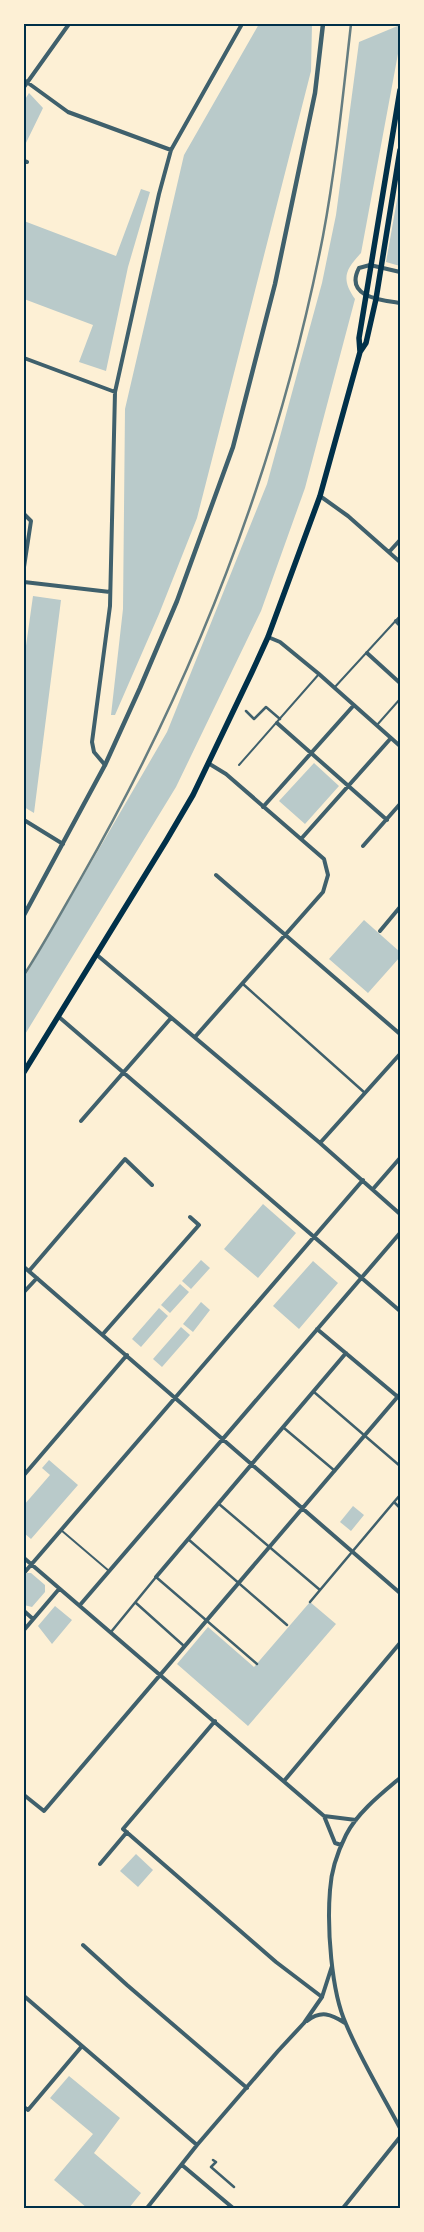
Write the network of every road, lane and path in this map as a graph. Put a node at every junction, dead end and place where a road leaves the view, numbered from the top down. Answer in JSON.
{"nodes":[{"id":1,"x":70,"y":24,"type":"edge"},
{"id":2,"x":242,"y":24,"type":"edge"},
{"id":3,"x":323,"y":24,"type":"edge"},
{"id":4,"x":26,"y":81,"type":"edge"},
{"id":5,"x":24,"y":87,"type":"edge"},
{"id":6,"x":400,"y":90,"type":"edge"},
{"id":7,"x":171,"y":150,"type":"junction"},
{"id":8,"x":400,"y":150,"type":"edge"},
{"id":9,"x":370,"y":265,"type":"junction"},
{"id":10,"x":381,"y":267,"type":"junction"},
{"id":11,"x":400,"y":272,"type":"edge"},
{"id":12,"x":366,"y":296,"type":"junction"},
{"id":13,"x":376,"y":299,"type":"junction"},
{"id":14,"x":400,"y":304,"type":"edge"},
{"id":15,"x":360,"y":352,"type":"junction"},
{"id":16,"x":24,"y":358,"type":"edge"},
{"id":17,"x":115,"y":392,"type":"junction"},
{"id":18,"x":320,"y":496,"type":"junction"},
{"id":19,"x":24,"y":514,"type":"edge"},
{"id":20,"x":400,"y":540,"type":"edge"},
{"id":21,"x":389,"y":552,"type":"junction"},
{"id":22,"x":400,"y":562,"type":"edge"},
{"id":23,"x":24,"y":567,"type":"edge"},
{"id":24,"x":24,"y":582,"type":"edge"},
{"id":25,"x":110,"y":592,"type":"junction"},
{"id":26,"x":400,"y":616,"type":"edge"},
{"id":27,"x":396,"y":621,"type":"junction"},
{"id":28,"x":400,"y":625,"type":"edge"},
{"id":29,"x":268,"y":637,"type":"junction"},
{"id":30,"x":367,"y":653,"type":"junction"},
{"id":31,"x":318,"y":674,"type":"junction"},
{"id":32,"x":400,"y":683,"type":"edge"},
{"id":33,"x":334,"y":688,"type":"junction"},
{"id":34,"x":400,"y":699,"type":"edge"},
{"id":35,"x":354,"y":705,"type":"junction"},
{"id":36,"x":246,"y":711,"type":"dead end"},
{"id":37,"x":278,"y":721,"type":"junction"},
{"id":38,"x":376,"y":725,"type":"junction"},
{"id":39,"x":391,"y":738,"type":"junction"},
{"id":40,"x":400,"y":746,"type":"edge"},
{"id":41,"x":311,"y":753,"type":"junction"},
{"id":42,"x":208,"y":763,"type":"junction"},
{"id":43,"x":105,"y":765,"type":"junction"},
{"id":44,"x":239,"y":765,"type":"dead end"},
{"id":45,"x":348,"y":785,"type":"junction"},
{"id":46,"x":400,"y":804,"type":"edge"},
{"id":47,"x":263,"y":806,"type":"junction"},
{"id":48,"x":24,"y":820,"type":"edge"},
{"id":49,"x":387,"y":820,"type":"junction"},
{"id":50,"x":301,"y":839,"type":"junction"},
{"id":51,"x":63,"y":844,"type":"junction"},
{"id":52,"x":363,"y":846,"type":"dead end"},
{"id":53,"x":216,"y":875,"type":"dead end"},
{"id":54,"x":400,"y":908,"type":"edge"},
{"id":55,"x":24,"y":915,"type":"edge"},
{"id":56,"x":380,"y":931,"type":"dead end"},
{"id":57,"x":285,"y":935,"type":"junction"},
{"id":58,"x":97,"y":955,"type":"junction"},
{"id":59,"x":242,"y":983,"type":"junction"},
{"id":60,"x":58,"y":1017,"type":"junction"},
{"id":61,"x":171,"y":1018,"type":"junction"},
{"id":62,"x":400,"y":1034,"type":"edge"},
{"id":63,"x":195,"y":1037,"type":"junction"},
{"id":64,"x":400,"y":1054,"type":"edge"},
{"id":65,"x":24,"y":1072,"type":"edge"},
{"id":66,"x":123,"y":1072,"type":"junction"},
{"id":67,"x":365,"y":1093,"type":"junction"},
{"id":68,"x":81,"y":1121,"type":"dead end"},
{"id":69,"x":320,"y":1144,"type":"junction"},
{"id":70,"x":400,"y":1158,"type":"edge"},
{"id":71,"x":363,"y":1180,"type":"junction"},
{"id":72,"x":152,"y":1185,"type":"dead end"},
{"id":73,"x":373,"y":1190,"type":"junction"},
{"id":74,"x":400,"y":1214,"type":"edge"},
{"id":75,"x":190,"y":1217,"type":"dead end"},
{"id":76,"x":400,"y":1233,"type":"edge"},
{"id":77,"x":313,"y":1237,"type":"junction"},
{"id":78,"x":24,"y":1267,"type":"edge"},
{"id":79,"x":29,"y":1271,"type":"junction"},
{"id":80,"x":37,"y":1278,"type":"junction"},
{"id":81,"x":362,"y":1278,"type":"junction"},
{"id":82,"x":24,"y":1292,"type":"edge"},
{"id":83,"x":400,"y":1311,"type":"edge"},
{"id":84,"x":317,"y":1329,"type":"junction"},
{"id":85,"x":103,"y":1334,"type":"junction"},
{"id":86,"x":346,"y":1353,"type":"junction"},
{"id":87,"x":127,"y":1355,"type":"junction"},
{"id":88,"x":314,"y":1392,"type":"junction"},
{"id":89,"x":400,"y":1396,"type":"edge"},
{"id":90,"x":175,"y":1397,"type":"junction"},
{"id":91,"x":284,"y":1428,"type":"junction"},
{"id":92,"x":365,"y":1436,"type":"junction"},
{"id":93,"x":223,"y":1438,"type":"junction"},
{"id":94,"x":252,"y":1464,"type":"junction"},
{"id":95,"x":400,"y":1466,"type":"edge"},
{"id":96,"x":335,"y":1471,"type":"junction"},
{"id":97,"x":24,"y":1475,"type":"edge"},
{"id":98,"x":400,"y":1495,"type":"edge"},
{"id":99,"x":394,"y":1502,"type":"junction"},
{"id":100,"x":220,"y":1504,"type":"junction"},
{"id":101,"x":303,"y":1508,"type":"junction"},
{"id":102,"x":400,"y":1508,"type":"edge"},
{"id":103,"x":61,"y":1530,"type":"junction"},
{"id":104,"x":188,"y":1540,"type":"junction"},
{"id":105,"x":270,"y":1547,"type":"junction"},
{"id":106,"x":353,"y":1551,"type":"junction"},
{"id":107,"x":24,"y":1558,"type":"edge"},
{"id":108,"x":31,"y":1564,"type":"junction"},
{"id":109,"x":109,"y":1571,"type":"junction"},
{"id":110,"x":24,"y":1573,"type":"edge"},
{"id":111,"x":156,"y":1577,"type":"junction"},
{"id":112,"x":239,"y":1584,"type":"junction"},
{"id":113,"x":59,"y":1589,"type":"junction"},
{"id":114,"x":320,"y":1590,"type":"junction"},
{"id":115,"x":400,"y":1593,"type":"edge"},
{"id":116,"x":135,"y":1602,"type":"junction"},
{"id":117,"x":310,"y":1602,"type":"dead end"},
{"id":118,"x":80,"y":1605,"type":"junction"},
{"id":119,"x":24,"y":1611,"type":"edge"},
{"id":120,"x":33,"y":1619,"type":"junction"},
{"id":121,"x":207,"y":1621,"type":"junction"},
{"id":122,"x":287,"y":1625,"type":"dead end"},
{"id":123,"x":24,"y":1630,"type":"edge"},
{"id":124,"x":111,"y":1632,"type":"junction"},
{"id":125,"x":400,"y":1643,"type":"edge"},
{"id":126,"x":185,"y":1647,"type":"junction"},
{"id":127,"x":257,"y":1664,"type":"dead end"},
{"id":128,"x":161,"y":1675,"type":"junction"},
{"id":129,"x":215,"y":1721,"type":"junction"},
{"id":130,"x":400,"y":1778,"type":"edge"},
{"id":131,"x":284,"y":1781,"type":"junction"},
{"id":132,"x":24,"y":1795,"type":"edge"},
{"id":133,"x":324,"y":1816,"type":"junction"},
{"id":134,"x":356,"y":1820,"type":"junction"},
{"id":135,"x":127,"y":1832,"type":"junction"},
{"id":136,"x":341,"y":1845,"type":"junction"},
{"id":137,"x":100,"y":1864,"type":"dead end"},
{"id":138,"x":83,"y":1945,"type":"dead end"},
{"id":139,"x":333,"y":1964,"type":"junction"},
{"id":140,"x":24,"y":1996,"type":"edge"},
{"id":141,"x":322,"y":1997,"type":"junction"},
{"id":142,"x":304,"y":2023,"type":"junction"},
{"id":143,"x":345,"y":2023,"type":"junction"},
{"id":144,"x":82,"y":2046,"type":"junction"},
{"id":145,"x":247,"y":2088,"type":"junction"},
{"id":146,"x":26,"y":2109,"type":"edge"},
{"id":147,"x":24,"y":2115,"type":"edge"},
{"id":148,"x":399,"y":2122,"type":"edge"},
{"id":149,"x":400,"y":2128,"type":"edge"},
{"id":150,"x":400,"y":2137,"type":"edge"},
{"id":151,"x":197,"y":2146,"type":"junction"},
{"id":152,"x":213,"y":2160,"type":"dead end"},
{"id":153,"x":182,"y":2166,"type":"junction"},
{"id":154,"x":234,"y":2187,"type":"dead end"},
{"id":155,"x":148,"y":2208,"type":"edge"},
{"id":156,"x":233,"y":2208,"type":"edge"},
{"id":157,"x":343,"y":2208,"type":"edge"}],
"edges":[{"from":1,"to":4,"type":"street"},
{"from":2,"to":7,"type":"street"},
{"from":3,"to":43,"type":"street"},
{"from":4,"to":5,"type":"street"},
{"from":4,"to":7,"type":"street"},
{"from":6,"to":9,"type":"main road"},
{"from":7,"to":17,"type":"street"},
{"from":8,"to":10,"type":"main road"},
{"from":9,"to":10,"type":"street"},
{"from":9,"to":12,"type":"main road"},
{"from":9,"to":12,"type":"street"},
{"from":10,"to":11,"type":"street"},
{"from":10,"to":13,"type":"main road"},
{"from":12,"to":13,"type":"street"},
{"from":12,"to":15,"type":"main road"},
{"from":13,"to":14,"type":"street"},
{"from":13,"to":15,"type":"main road"},
{"from":15,"to":18,"type":"main road"},
{"from":16,"to":17,"type":"street"},
{"from":17,"to":25,"type":"street"},
{"from":18,"to":21,"type":"street"},
{"from":18,"to":29,"type":"main road"},
{"from":19,"to":23,"type":"street"},
{"from":20,"to":21,"type":"street"},
{"from":21,"to":22,"type":"street"},
{"from":24,"to":25,"type":"street"},
{"from":25,"to":43,"type":"street"},
{"from":26,"to":27,"type":"lane"},
{"from":27,"to":28,"type":"street"},
{"from":27,"to":30,"type":"lane"},
{"from":29,"to":31,"type":"street"},
{"from":29,"to":42,"type":"main road"},
{"from":30,"to":32,"type":"street"},
{"from":30,"to":33,"type":"lane"},
{"from":31,"to":33,"type":"street"},
{"from":31,"to":37,"type":"lane"},
{"from":33,"to":35,"type":"street"},
{"from":34,"to":38,"type":"lane"},
{"from":35,"to":38,"type":"street"},
{"from":35,"to":41,"type":"street"},
{"from":36,"to":37,"type":"street"},
{"from":37,"to":41,"type":"street"},
{"from":37,"to":44,"type":"lane"},
{"from":38,"to":39,"type":"street"},
{"from":39,"to":40,"type":"street"},
{"from":39,"to":45,"type":"street"},
{"from":41,"to":45,"type":"street"},
{"from":41,"to":47,"type":"street"},
{"from":42,"to":47,"type":"street"},
{"from":42,"to":58,"type":"main road"},
{"from":43,"to":51,"type":"street"},
{"from":45,"to":49,"type":"street"},
{"from":45,"to":50,"type":"street"},
{"from":46,"to":49,"type":"street"},
{"from":47,"to":50,"type":"street"},
{"from":48,"to":51,"type":"street"},
{"from":49,"to":52,"type":"street"},
{"from":50,"to":57,"type":"street"},
{"from":51,"to":55,"type":"street"},
{"from":53,"to":57,"type":"street"},
{"from":54,"to":56,"type":"street"},
{"from":57,"to":59,"type":"street"},
{"from":57,"to":62,"type":"street"},
{"from":58,"to":60,"type":"main road"},
{"from":58,"to":61,"type":"street"},
{"from":59,"to":63,"type":"street"},
{"from":59,"to":67,"type":"street"},
{"from":60,"to":65,"type":"main road"},
{"from":60,"to":66,"type":"street"},
{"from":61,"to":63,"type":"street"},
{"from":61,"to":66,"type":"street"},
{"from":63,"to":69,"type":"street"},
{"from":64,"to":67,"type":"street"},
{"from":66,"to":68,"type":"street"},
{"from":66,"to":77,"type":"street"},
{"from":67,"to":69,"type":"street"},
{"from":69,"to":71,"type":"street"},
{"from":70,"to":73,"type":"street"},
{"from":71,"to":73,"type":"street"},
{"from":71,"to":77,"type":"street"},
{"from":72,"to":79,"type":"street"},
{"from":73,"to":74,"type":"street"},
{"from":75,"to":85,"type":"street"},
{"from":76,"to":81,"type":"street"},
{"from":77,"to":81,"type":"street"},
{"from":77,"to":90,"type":"street"},
{"from":78,"to":79,"type":"street"},
{"from":79,"to":80,"type":"street"},
{"from":80,"to":82,"type":"street"},
{"from":80,"to":85,"type":"street"},
{"from":81,"to":83,"type":"street"},
{"from":81,"to":84,"type":"street"},
{"from":84,"to":86,"type":"street"},
{"from":84,"to":93,"type":"street"},
{"from":85,"to":87,"type":"street"},
{"from":86,"to":88,"type":"street"},
{"from":86,"to":89,"type":"street"},
{"from":87,"to":90,"type":"street"},
{"from":87,"to":97,"type":"street"},
{"from":88,"to":91,"type":"street"},
{"from":88,"to":92,"type":"street"},
{"from":89,"to":92,"type":"street"},
{"from":90,"to":93,"type":"street"},
{"from":90,"to":103,"type":"street"},
{"from":91,"to":94,"type":"street"},
{"from":91,"to":96,"type":"street"},
{"from":92,"to":95,"type":"street"},
{"from":92,"to":96,"type":"street"},
{"from":93,"to":94,"type":"street"},
{"from":93,"to":109,"type":"street"},
{"from":94,"to":100,"type":"street"},
{"from":94,"to":101,"type":"street"},
{"from":96,"to":101,"type":"street"},
{"from":98,"to":99,"type":"street"},
{"from":99,"to":102,"type":"street"},
{"from":99,"to":106,"type":"street"},
{"from":100,"to":104,"type":"street"},
{"from":100,"to":105,"type":"street"},
{"from":101,"to":105,"type":"street"},
{"from":101,"to":106,"type":"street"},
{"from":103,"to":108,"type":"street"},
{"from":103,"to":109,"type":"lane"},
{"from":104,"to":111,"type":"street"},
{"from":104,"to":112,"type":"street"},
{"from":105,"to":112,"type":"street"},
{"from":105,"to":114,"type":"street"},
{"from":106,"to":114,"type":"street"},
{"from":106,"to":115,"type":"street"},
{"from":107,"to":108,"type":"street"},
{"from":108,"to":110,"type":"street"},
{"from":108,"to":113,"type":"street"},
{"from":109,"to":118,"type":"street"},
{"from":111,"to":116,"type":"street"},
{"from":111,"to":121,"type":"street"},
{"from":112,"to":121,"type":"street"},
{"from":112,"to":122,"type":"street"},
{"from":113,"to":118,"type":"street"},
{"from":113,"to":120,"type":"street"},
{"from":114,"to":117,"type":"street"},
{"from":116,"to":124,"type":"street"},
{"from":116,"to":126,"type":"street"},
{"from":118,"to":124,"type":"street"},
{"from":119,"to":120,"type":"street"},
{"from":120,"to":123,"type":"street"},
{"from":121,"to":126,"type":"street"},
{"from":121,"to":127,"type":"street"},
{"from":124,"to":128,"type":"street"},
{"from":125,"to":131,"type":"street"},
{"from":126,"to":128,"type":"street"},
{"from":128,"to":129,"type":"street"},
{"from":128,"to":132,"type":"street"},
{"from":129,"to":131,"type":"street"},
{"from":129,"to":135,"type":"street"},
{"from":130,"to":134,"type":"street"},
{"from":131,"to":133,"type":"street"},
{"from":133,"to":134,"type":"street"},
{"from":133,"to":136,"type":"street"},
{"from":134,"to":136,"type":"street"},
{"from":135,"to":137,"type":"street"},
{"from":135,"to":141,"type":"street"},
{"from":136,"to":139,"type":"street"},
{"from":138,"to":145,"type":"street"},
{"from":139,"to":141,"type":"street"},
{"from":139,"to":143,"type":"street"},
{"from":140,"to":144,"type":"street"},
{"from":141,"to":142,"type":"street"},
{"from":142,"to":143,"type":"street"},
{"from":142,"to":145,"type":"street"},
{"from":143,"to":148,"type":"street"},
{"from":144,"to":146,"type":"street"},
{"from":144,"to":151,"type":"street"},
{"from":145,"to":151,"type":"street"},
{"from":146,"to":147,"type":"street"},
{"from":148,"to":149,"type":"street"},
{"from":150,"to":157,"type":"street"},
{"from":151,"to":153,"type":"street"},
{"from":152,"to":154,"type":"street"},
{"from":153,"to":155,"type":"street"},
{"from":153,"to":156,"type":"street"}]}
